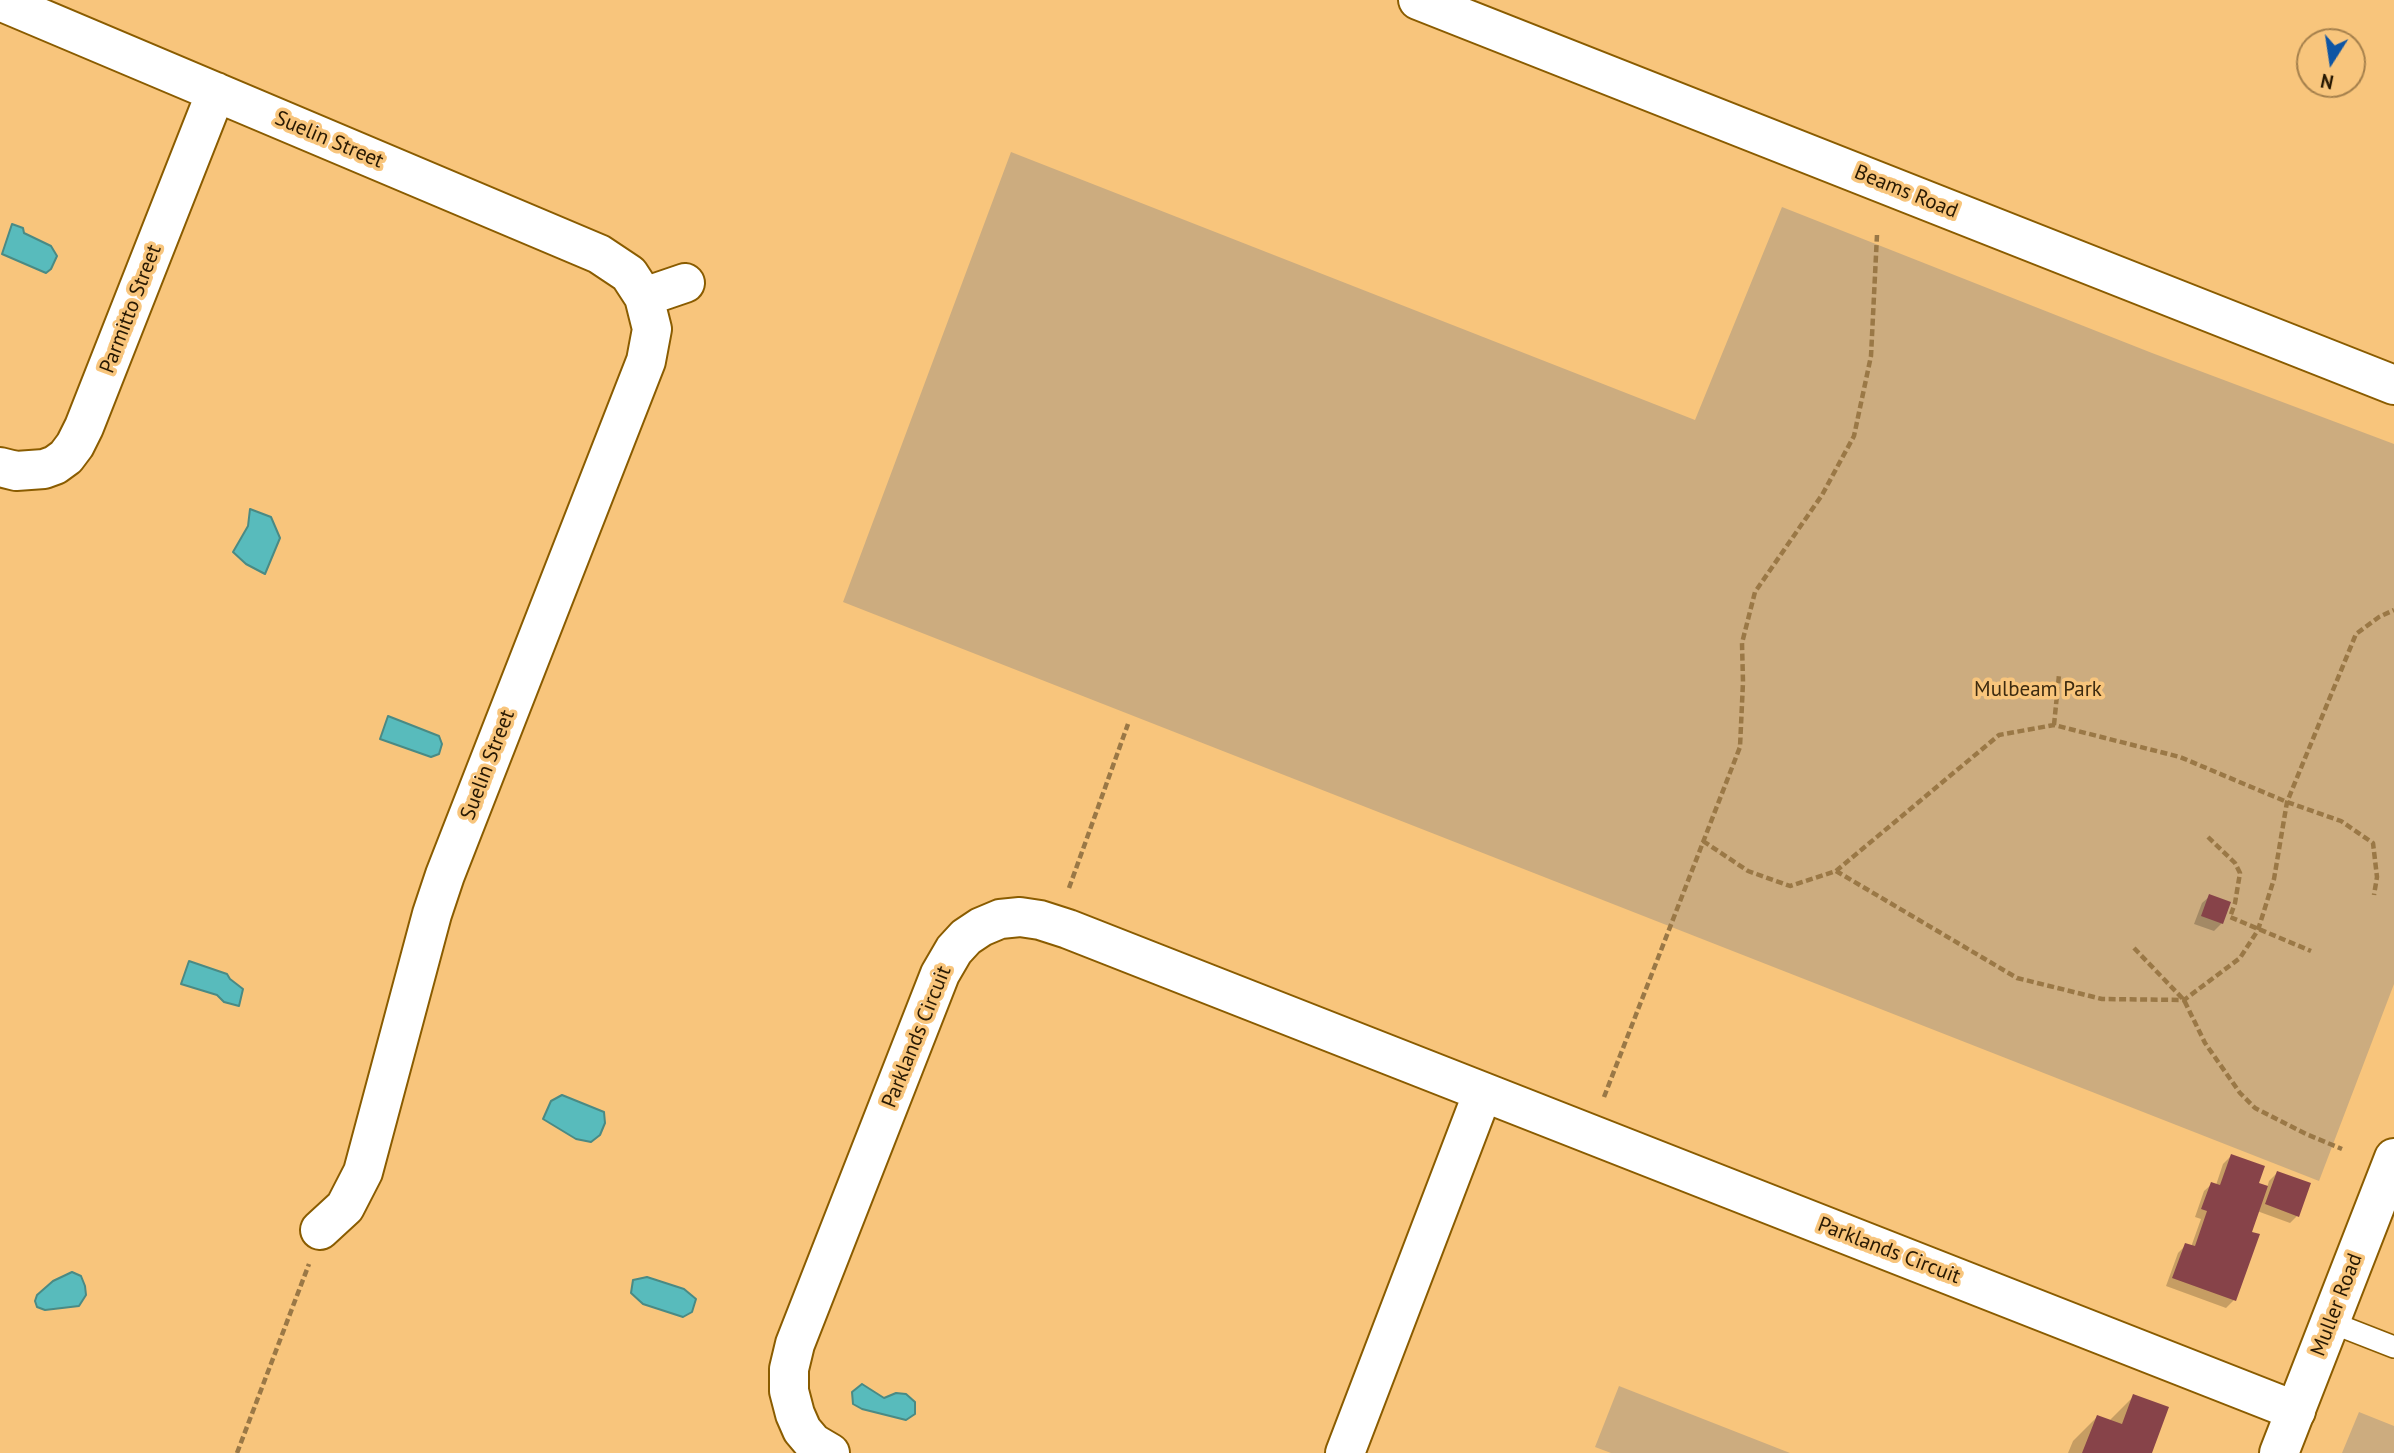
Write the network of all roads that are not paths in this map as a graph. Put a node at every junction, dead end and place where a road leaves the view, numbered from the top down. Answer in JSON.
{"nodes":[{"id":1,"x":1418,"y":0,"type":"edge"},
{"id":2,"x":0,"y":1,"type":"edge"},
{"id":3,"x":216,"y":92,"type":"junction"},
{"id":4,"x":685,"y":283,"type":"dead end"},
{"id":5,"x":644,"y":297,"type":"junction"},
{"id":6,"x":2394,"y":385,"type":"edge"},
{"id":7,"x":0,"y":467,"type":"edge"},
{"id":8,"x":1483,"y":1092,"type":"junction"},
{"id":9,"x":2394,"y":1157,"type":"edge"},
{"id":10,"x":320,"y":1230,"type":"road end"},
{"id":11,"x":2330,"y":1322,"type":"junction"},
{"id":12,"x":2394,"y":1347,"type":"edge"},
{"id":13,"x":2296,"y":1411,"type":"junction"},
{"id":14,"x":830,"y":1453,"type":"edge"},
{"id":15,"x":1345,"y":1453,"type":"edge"},
{"id":16,"x":2279,"y":1453,"type":"edge"}],
"edges":[{"from":1,"to":6,"type":"street","name":"Beams Road"},
{"from":2,"to":3,"type":"street","name":"Suelin Street"},
{"from":3,"to":5,"type":"street","name":"Suelin Street"},
{"from":3,"to":7,"type":"street","name":"Parmitto Street"},
{"from":4,"to":5,"type":"street"},
{"from":5,"to":10,"type":"street","name":"Suelin Street"},
{"from":8,"to":13,"type":"street","name":"Parklands Circuit"},
{"from":8,"to":14,"type":"street","name":"Parklands Circuit"},
{"from":8,"to":15,"type":"street"},
{"from":9,"to":11,"type":"street","name":"Muller Road"},
{"from":11,"to":12,"type":"lane"},
{"from":11,"to":13,"type":"street","name":"Muller Road"},
{"from":13,"to":16,"type":"street","name":"Muller Road"}]}
